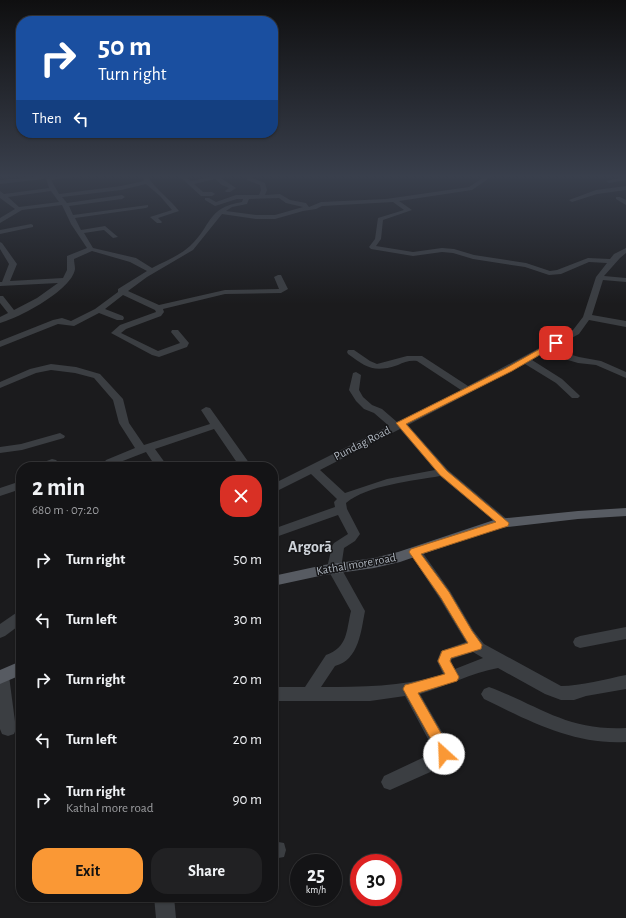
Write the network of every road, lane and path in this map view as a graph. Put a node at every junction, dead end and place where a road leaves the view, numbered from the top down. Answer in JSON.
{"nodes":[{"id":1,"x":71,"y":218,"type":"edge"},
{"id":2,"x":154,"y":218,"type":"edge"},
{"id":3,"x":214,"y":218,"type":"edge"},
{"id":4,"x":381,"y":218,"type":"edge"},
{"id":5,"x":159,"y":222,"type":"dead end"},
{"id":6,"x":31,"y":226,"type":"dead end"},
{"id":7,"x":0,"y":232,"type":"edge"},
{"id":8,"x":80,"y":232,"type":"junction"},
{"id":9,"x":115,"y":236,"type":"dead end"},
{"id":10,"x":0,"y":244,"type":"edge"},
{"id":11,"x":91,"y":249,"type":"junction"},
{"id":12,"x":626,"y":250,"type":"edge"},
{"id":13,"x":611,"y":262,"type":"junction"},
{"id":14,"x":152,"y":271,"type":"junction"},
{"id":15,"x":278,"y":277,"type":"dead end"},
{"id":16,"x":600,"y":278,"type":"junction"},
{"id":17,"x":64,"y":280,"type":"junction"},
{"id":18,"x":626,"y":280,"type":"edge"},
{"id":19,"x":3,"y":284,"type":"edge"},
{"id":20,"x":121,"y":291,"type":"junction"},
{"id":21,"x":0,"y":298,"type":"edge"},
{"id":22,"x":158,"y":308,"type":"junction"},
{"id":23,"x":99,"y":310,"type":"junction"},
{"id":24,"x":14,"y":314,"type":"junction"},
{"id":25,"x":587,"y":317,"type":"junction"},
{"id":26,"x":120,"y":318,"type":"dead end"},
{"id":27,"x":0,"y":320,"type":"edge"},
{"id":28,"x":626,"y":324,"type":"edge"},
{"id":29,"x":175,"y":332,"type":"dead end"},
{"id":30,"x":0,"y":344,"type":"edge"},
{"id":31,"x":543,"y":350,"type":"junction"},
{"id":32,"x":351,"y":352,"type":"dead end"},
{"id":33,"x":525,"y":360,"type":"junction"},
{"id":34,"x":356,"y":375,"type":"dead end"},
{"id":35,"x":626,"y":375,"type":"edge"},
{"id":36,"x":0,"y":385,"type":"edge"},
{"id":37,"x":468,"y":390,"type":"junction"},
{"id":38,"x":574,"y":396,"type":"dead end"},
{"id":39,"x":206,"y":410,"type":"dead end"},
{"id":40,"x":217,"y":425,"type":"junction"},
{"id":41,"x":398,"y":425,"type":"junction"},
{"id":42,"x":60,"y":436,"type":"dead end"},
{"id":43,"x":145,"y":448,"type":"junction"},
{"id":44,"x":0,"y":450,"type":"edge"},
{"id":45,"x":110,"y":462,"type":"edge"},
{"id":46,"x":158,"y":462,"type":"edge"},
{"id":47,"x":243,"y":462,"type":"edge"},
{"id":48,"x":312,"y":468,"type":"junction"},
{"id":49,"x":442,"y":472,"type":"junction"},
{"id":50,"x":278,"y":486,"type":"edge"},
{"id":51,"x":16,"y":487,"type":"edge"},
{"id":52,"x":0,"y":492,"type":"edge"},
{"id":53,"x":342,"y":503,"type":"junction"},
{"id":54,"x":626,"y":512,"type":"edge"},
{"id":55,"x":504,"y":523,"type":"junction"},
{"id":56,"x":278,"y":532,"type":"edge"},
{"id":57,"x":415,"y":552,"type":"junction"},
{"id":58,"x":334,"y":568,"type":"junction"},
{"id":59,"x":278,"y":580,"type":"edge"},
{"id":60,"x":16,"y":621,"type":"edge"},
{"id":61,"x":0,"y":632,"type":"edge"},
{"id":62,"x":626,"y":633,"type":"edge"},
{"id":63,"x":580,"y":642,"type":"dead end"},
{"id":64,"x":476,"y":645,"type":"junction"},
{"id":65,"x":500,"y":661,"type":"junction"},
{"id":66,"x":16,"y":670,"type":"edge"},
{"id":67,"x":1,"y":676,"type":"edge"},
{"id":68,"x":452,"y":677,"type":"junction"},
{"id":69,"x":626,"y":682,"type":"edge"},
{"id":70,"x":409,"y":689,"type":"junction"},
{"id":71,"x":278,"y":694,"type":"edge"},
{"id":72,"x":309,"y":694,"type":"junction"},
{"id":73,"x":489,"y":694,"type":"dead end"},
{"id":74,"x":8,"y":729,"type":"dead end"},
{"id":75,"x":626,"y":735,"type":"edge"},
{"id":76,"x":390,"y":782,"type":"dead end"},
{"id":77,"x":164,"y":902,"type":"edge"},
{"id":78,"x":166,"y":918,"type":"edge"}],
"edges":[{"from":1,"to":8,"type":"street"},
{"from":2,"to":5,"type":"street"},
{"from":3,"to":14,"type":"street"},
{"from":4,"to":13,"type":"street"},
{"from":6,"to":7,"type":"street"},
{"from":8,"to":9,"type":"street"},
{"from":8,"to":11,"type":"street"},
{"from":10,"to":19,"type":"street"},
{"from":11,"to":14,"type":"street"},
{"from":11,"to":17,"type":"street"},
{"from":12,"to":13,"type":"street","name":"Pundag Road"},
{"from":13,"to":16,"type":"street","name":"Pundag Road"},
{"from":14,"to":20,"type":"street"},
{"from":15,"to":22,"type":"street"},
{"from":16,"to":18,"type":"street"},
{"from":16,"to":25,"type":"street","name":"Pundag Road"},
{"from":17,"to":19,"type":"street"},
{"from":17,"to":24,"type":"street"},
{"from":20,"to":22,"type":"street"},
{"from":20,"to":23,"type":"street"},
{"from":21,"to":24,"type":"street"},
{"from":22,"to":29,"type":"street"},
{"from":23,"to":26,"type":"street"},
{"from":23,"to":30,"type":"street"},
{"from":24,"to":27,"type":"street"},
{"from":25,"to":28,"type":"street"},
{"from":25,"to":31,"type":"street","name":"Pundag Road"},
{"from":31,"to":33,"type":"street","name":"Pundag Road"},
{"from":31,"to":35,"type":"street"},
{"from":32,"to":37,"type":"street"},
{"from":33,"to":37,"type":"street","name":"Pundag Road"},
{"from":33,"to":38,"type":"street"},
{"from":34,"to":41,"type":"street"},
{"from":36,"to":43,"type":"street"},
{"from":37,"to":41,"type":"street","name":"Pundag Road"},
{"from":39,"to":40,"type":"street"},
{"from":40,"to":43,"type":"street"},
{"from":40,"to":47,"type":"street"},
{"from":41,"to":48,"type":"street","name":"Pundag Road"},
{"from":41,"to":49,"type":"street"},
{"from":42,"to":44,"type":"street"},
{"from":43,"to":45,"type":"street"},
{"from":43,"to":46,"type":"street"},
{"from":48,"to":50,"type":"street","name":"Pundag Road"},
{"from":48,"to":53,"type":"street"},
{"from":49,"to":53,"type":"street"},
{"from":49,"to":55,"type":"street"},
{"from":51,"to":52,"type":"street"},
{"from":53,"to":56,"type":"street"},
{"from":53,"to":58,"type":"street"},
{"from":54,"to":55,"type":"main road","name":"Kathal more road"},
{"from":55,"to":57,"type":"main road","name":"Kathal more road"},
{"from":57,"to":58,"type":"main road","name":"Kathal more road"},
{"from":57,"to":64,"type":"street"},
{"from":58,"to":59,"type":"main road","name":"Kathal more road"},
{"from":58,"to":72,"type":"street"},
{"from":60,"to":61,"type":"street"},
{"from":62,"to":63,"type":"street"},
{"from":64,"to":65,"type":"street"},
{"from":64,"to":68,"type":"street"},
{"from":65,"to":68,"type":"street"},
{"from":65,"to":69,"type":"street"},
{"from":66,"to":67,"type":"main road"},
{"from":67,"to":74,"type":"street"},
{"from":68,"to":70,"type":"street"},
{"from":70,"to":72,"type":"street"},
{"from":70,"to":76,"type":"street"},
{"from":71,"to":72,"type":"street"},
{"from":73,"to":75,"type":"street"},
{"from":77,"to":78,"type":"street"}]}
